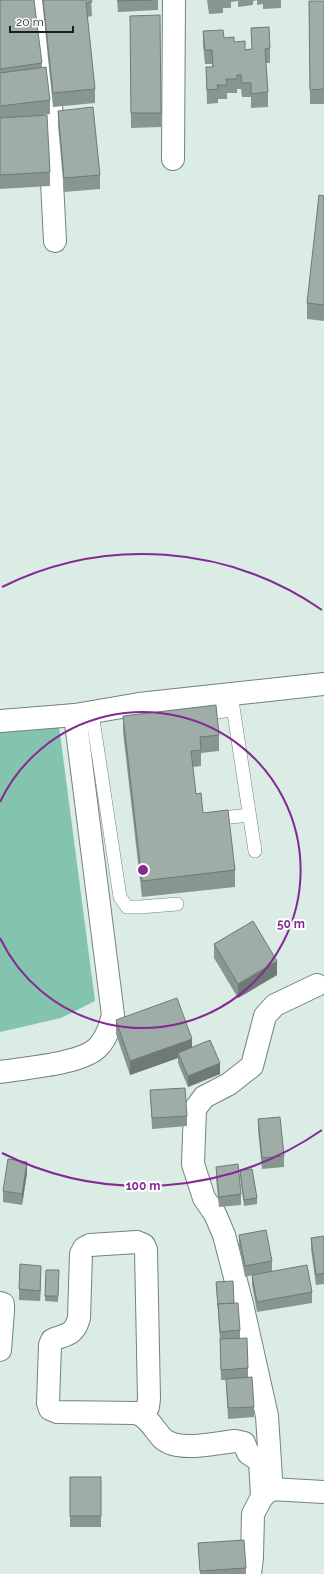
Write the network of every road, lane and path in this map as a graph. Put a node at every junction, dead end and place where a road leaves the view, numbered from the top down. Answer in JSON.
{"nodes":[{"id":1,"x":37,"y":0,"type":"edge"},
{"id":2,"x":174,"y":0,"type":"edge"},
{"id":3,"x":173,"y":159,"type":"dead end"},
{"id":4,"x":55,"y":240,"type":"dead end"},
{"id":5,"x":324,"y":684,"type":"edge"},
{"id":6,"x":232,"y":702,"type":"junction"},
{"id":7,"x":84,"y":714,"type":"junction"},
{"id":8,"x":188,"y":715,"type":"edge"},
{"id":9,"x":0,"y":721,"type":"edge"},
{"id":10,"x":249,"y":815,"type":"junction"},
{"id":11,"x":213,"y":818,"type":"edge"},
{"id":12,"x":255,"y":851,"type":"dead end"},
{"id":13,"x":177,"y":904,"type":"dead end"},
{"id":14,"x":317,"y":985,"type":"dead end"},
{"id":15,"x":0,"y":1072,"type":"edge"},
{"id":16,"x":0,"y":1303,"type":"edge"},
{"id":17,"x":0,"y":1350,"type":"edge"},
{"id":18,"x":142,"y":1414,"type":"junction"},
{"id":19,"x":324,"y":1492,"type":"edge"},
{"id":20,"x":267,"y":1493,"type":"junction"},
{"id":21,"x":250,"y":1574,"type":"edge"}],
"edges":[{"from":1,"to":4,"type":"street"},
{"from":2,"to":3,"type":"street"},
{"from":5,"to":6,"type":"street"},
{"from":6,"to":7,"type":"street"},
{"from":6,"to":8,"type":"lane"},
{"from":6,"to":10,"type":"lane"},
{"from":7,"to":9,"type":"street"},
{"from":7,"to":13,"type":"lane"},
{"from":7,"to":15,"type":"street"},
{"from":10,"to":11,"type":"lane"},
{"from":10,"to":12,"type":"lane"},
{"from":14,"to":20,"type":"street"},
{"from":16,"to":17,"type":"street"},
{"from":18,"to":18,"type":"street"},
{"from":18,"to":20,"type":"street"},
{"from":19,"to":20,"type":"street"},
{"from":20,"to":21,"type":"street"}]}
